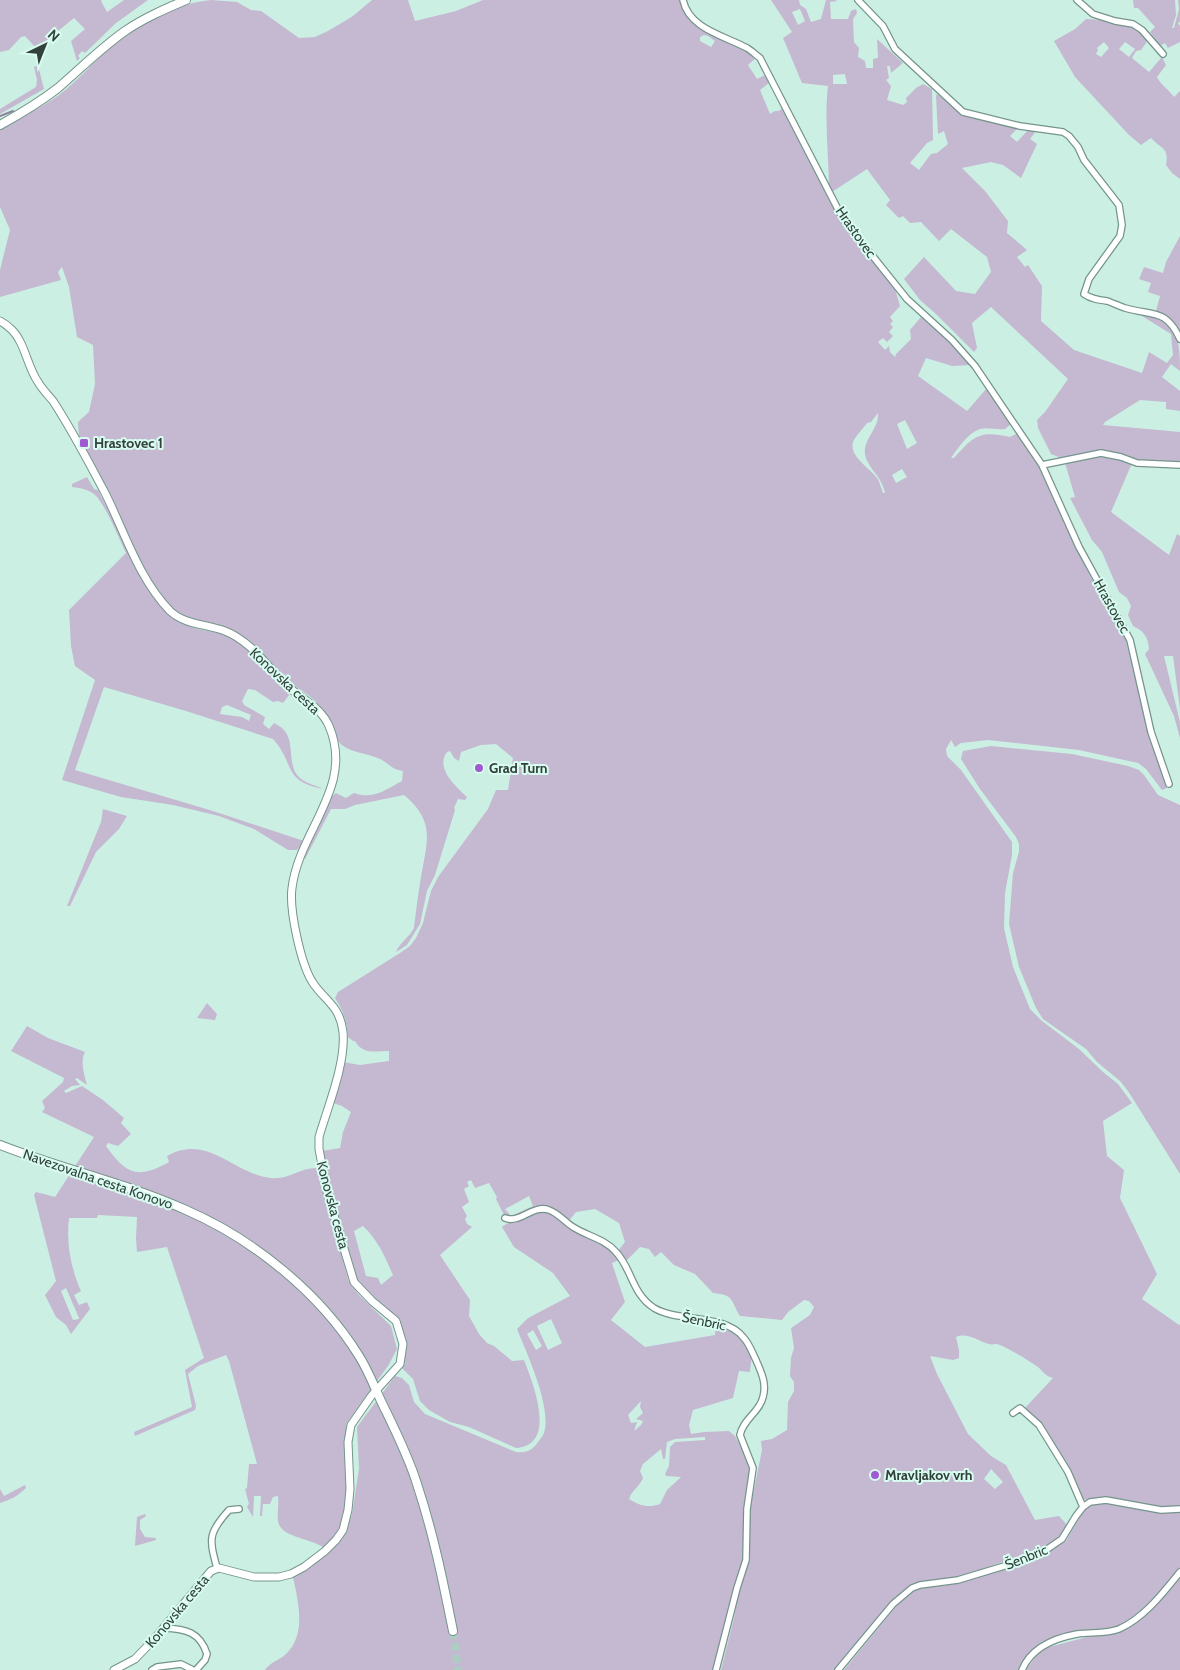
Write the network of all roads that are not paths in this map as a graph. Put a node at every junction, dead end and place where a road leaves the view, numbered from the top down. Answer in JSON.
{"nodes":[{"id":1,"x":186,"y":0,"type":"edge"},
{"id":2,"x":683,"y":0,"type":"edge"},
{"id":3,"x":858,"y":0,"type":"edge"},
{"id":4,"x":1077,"y":0,"type":"edge"},
{"id":5,"x":1163,"y":54,"type":"dead end"},
{"id":6,"x":0,"y":125,"type":"edge"},
{"id":7,"x":0,"y":321,"type":"edge"},
{"id":8,"x":1180,"y":339,"type":"edge"},
{"id":9,"x":1042,"y":465,"type":"junction"},
{"id":10,"x":1180,"y":465,"type":"edge"},
{"id":11,"x":1169,"y":784,"type":"dead end"},
{"id":12,"x":0,"y":1145,"type":"edge"},
{"id":13,"x":505,"y":1218,"type":"dead end"},
{"id":14,"x":376,"y":1390,"type":"junction"},
{"id":15,"x":1013,"y":1413,"type":"dead end"},
{"id":16,"x":1083,"y":1507,"type":"junction"},
{"id":17,"x":239,"y":1509,"type":"dead end"},
{"id":18,"x":1180,"y":1509,"type":"edge"},
{"id":19,"x":217,"y":1568,"type":"junction"},
{"id":20,"x":1180,"y":1572,"type":"edge"},
{"id":21,"x":164,"y":1628,"type":"junction"},
{"id":22,"x":453,"y":1631,"type":"tunnel mouth"},
{"id":23,"x":114,"y":1670,"type":"edge"},
{"id":24,"x":152,"y":1670,"type":"edge"},
{"id":25,"x":195,"y":1670,"type":"edge"},
{"id":26,"x":716,"y":1670,"type":"edge"},
{"id":27,"x":838,"y":1670,"type":"edge"},
{"id":28,"x":1022,"y":1670,"type":"edge"}],
"edges":[{"from":1,"to":6,"type":"main road"},
{"from":2,"to":9,"type":"street","name":"Hrastovec"},
{"from":3,"to":8,"type":"street"},
{"from":4,"to":5,"type":"street"},
{"from":7,"to":14,"type":"street","name":"Konovska cesta"},
{"from":9,"to":10,"type":"street"},
{"from":9,"to":11,"type":"street","name":"Hrastovec"},
{"from":12,"to":14,"type":"main road","name":"Navezovalna cesta Konovo"},
{"from":13,"to":26,"type":"street","name":"Šenbric"},
{"from":14,"to":19,"type":"street","name":"Konovska cesta"},
{"from":14,"to":22,"type":"main road","name":"Navezovalna cesta Konovo"},
{"from":15,"to":16,"type":"street"},
{"from":16,"to":18,"type":"street"},
{"from":16,"to":27,"type":"street","name":"Šenbric"},
{"from":17,"to":19,"type":"street"},
{"from":19,"to":21,"type":"street","name":"Konovska cesta"},
{"from":20,"to":28,"type":"street"},
{"from":21,"to":23,"type":"street","name":"Konovska cesta"},
{"from":21,"to":25,"type":"street"},
{"from":24,"to":25,"type":"street"}]}
